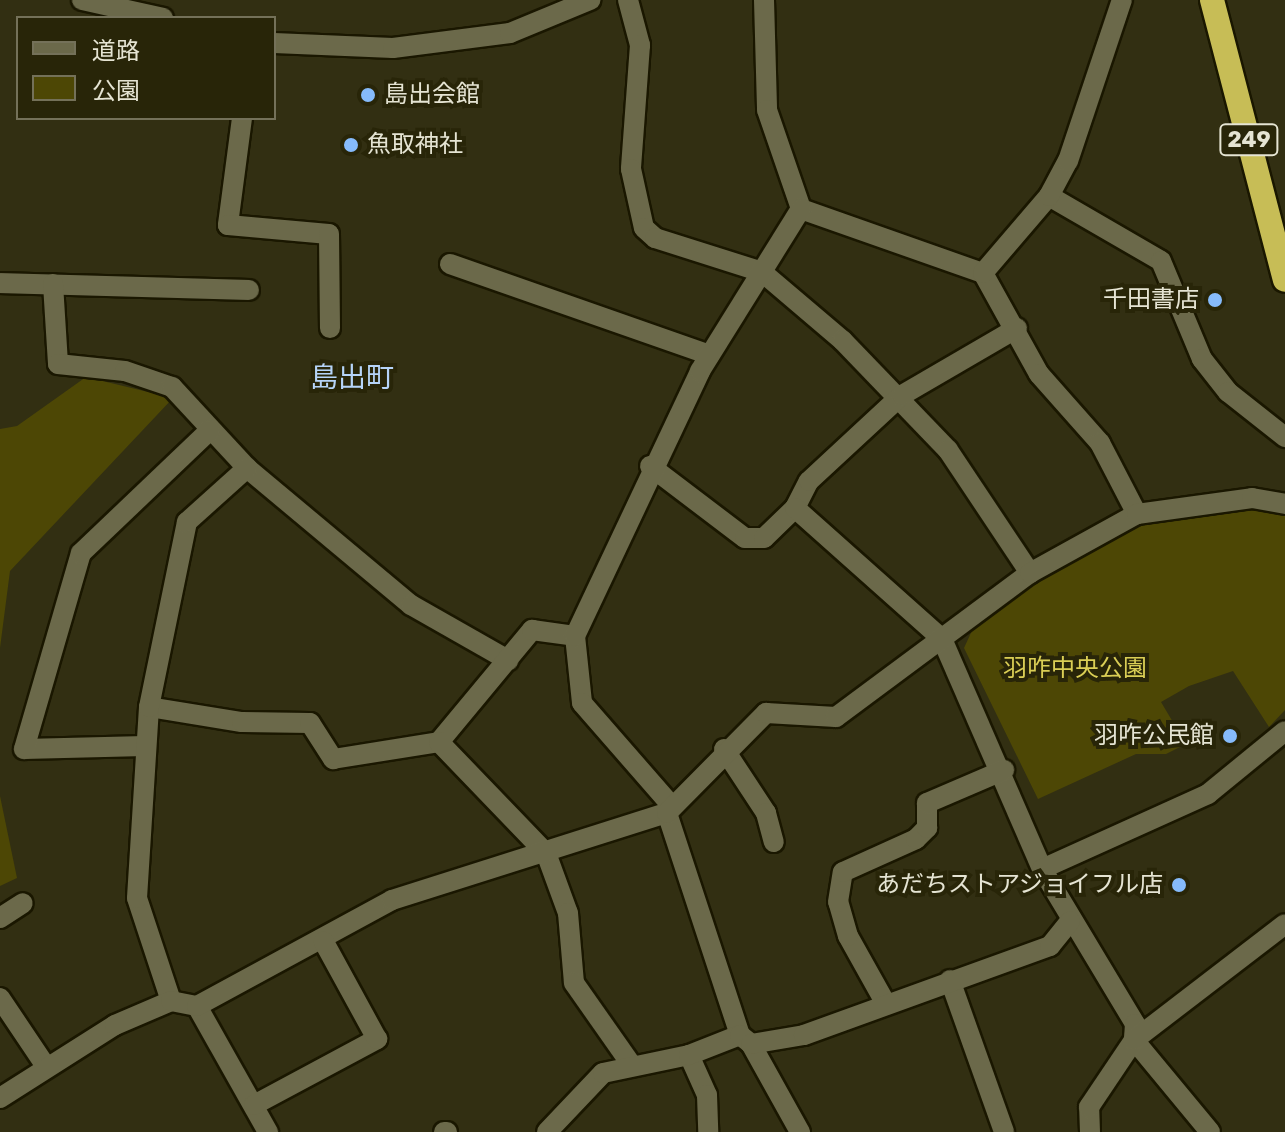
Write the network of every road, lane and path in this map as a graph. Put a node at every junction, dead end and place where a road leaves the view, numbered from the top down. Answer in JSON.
{"nodes":[{"id":1,"x":82,"y":0,"type":"edge"},
{"id":2,"x":590,"y":0,"type":"edge"},
{"id":3,"x":628,"y":0,"type":"edge"},
{"id":4,"x":764,"y":0,"type":"edge"},
{"id":5,"x":1122,"y":0,"type":"edge"},
{"id":6,"x":1212,"y":0,"type":"edge"},
{"id":7,"x":154,"y":16,"type":"edge"},
{"id":8,"x":276,"y":43,"type":"edge"},
{"id":9,"x":242,"y":120,"type":"edge"},
{"id":10,"x":1049,"y":196,"type":"junction"},
{"id":11,"x":801,"y":209,"type":"junction"},
{"id":12,"x":450,"y":264,"type":"dead end"},
{"id":13,"x":762,"y":272,"type":"junction"},
{"id":14,"x":983,"y":273,"type":"junction"},
{"id":15,"x":1285,"y":280,"type":"edge"},
{"id":16,"x":0,"y":283,"type":"edge"},
{"id":17,"x":53,"y":284,"type":"junction"},
{"id":18,"x":249,"y":290,"type":"dead end"},
{"id":19,"x":330,"y":328,"type":"dead end"},
{"id":20,"x":1017,"y":328,"type":"junction"},
{"id":21,"x":710,"y":355,"type":"junction"},
{"id":22,"x":902,"y":395,"type":"junction"},
{"id":23,"x":210,"y":430,"type":"junction"},
{"id":24,"x":1285,"y":437,"type":"edge"},
{"id":25,"x":650,"y":466,"type":"junction"},
{"id":26,"x":247,"y":468,"type":"junction"},
{"id":27,"x":1285,"y":504,"type":"edge"},
{"id":28,"x":795,"y":508,"type":"junction"},
{"id":29,"x":1137,"y":514,"type":"junction"},
{"id":30,"x":1030,"y":573,"type":"junction"},
{"id":31,"x":575,"y":636,"type":"junction"},
{"id":32,"x":942,"y":639,"type":"junction"},
{"id":33,"x":508,"y":660,"type":"junction"},
{"id":34,"x":149,"y":707,"type":"junction"},
{"id":35,"x":1285,"y":731,"type":"edge"},
{"id":36,"x":439,"y":742,"type":"junction"},
{"id":37,"x":145,"y":746,"type":"junction"},
{"id":38,"x":724,"y":749,"type":"junction"},
{"id":39,"x":1004,"y":770,"type":"junction"},
{"id":40,"x":668,"y":808,"type":"junction"},
{"id":41,"x":774,"y":842,"type":"dead end"},
{"id":42,"x":546,"y":853,"type":"junction"},
{"id":43,"x":1042,"y":869,"type":"junction"},
{"id":44,"x":23,"y":903,"type":"dead end"},
{"id":45,"x":0,"y":918,"type":"edge"},
{"id":46,"x":1070,"y":921,"type":"junction"},
{"id":47,"x":1285,"y":924,"type":"edge"},
{"id":48,"x":324,"y":942,"type":"junction"},
{"id":49,"x":950,"y":980,"type":"junction"},
{"id":50,"x":0,"y":998,"type":"edge"},
{"id":51,"x":171,"y":1001,"type":"junction"},
{"id":52,"x":886,"y":1004,"type":"junction"},
{"id":53,"x":197,"y":1006,"type":"junction"},
{"id":54,"x":746,"y":1040,"type":"junction"},
{"id":55,"x":1134,"y":1040,"type":"junction"},
{"id":56,"x":689,"y":1055,"type":"junction"},
{"id":57,"x":631,"y":1064,"type":"junction"},
{"id":58,"x":47,"y":1068,"type":"junction"},
{"id":59,"x":0,"y":1098,"type":"edge"},
{"id":60,"x":254,"y":1105,"type":"junction"},
{"id":61,"x":568,"y":1124,"type":"edge"},
{"id":62,"x":268,"y":1132,"type":"edge"},
{"id":63,"x":547,"y":1132,"type":"edge"},
{"id":64,"x":708,"y":1132,"type":"edge"},
{"id":65,"x":800,"y":1132,"type":"edge"},
{"id":66,"x":1004,"y":1132,"type":"edge"},
{"id":67,"x":1090,"y":1132,"type":"edge"},
{"id":68,"x":1210,"y":1132,"type":"edge"}],
"edges":[{"from":1,"to":7,"type":"street"},
{"from":2,"to":8,"type":"street"},
{"from":3,"to":13,"type":"street"},
{"from":4,"to":11,"type":"street"},
{"from":5,"to":10,"type":"street"},
{"from":6,"to":15,"type":"highway","number":"249"},
{"from":9,"to":19,"type":"street"},
{"from":10,"to":14,"type":"street"},
{"from":10,"to":24,"type":"street"},
{"from":11,"to":13,"type":"street"},
{"from":11,"to":14,"type":"street"},
{"from":12,"to":21,"type":"street"},
{"from":13,"to":21,"type":"street"},
{"from":13,"to":22,"type":"street"},
{"from":14,"to":20,"type":"street"},
{"from":16,"to":17,"type":"street"},
{"from":17,"to":18,"type":"street"},
{"from":17,"to":23,"type":"street"},
{"from":20,"to":22,"type":"street"},
{"from":20,"to":29,"type":"street"},
{"from":21,"to":25,"type":"street"},
{"from":22,"to":28,"type":"street"},
{"from":22,"to":30,"type":"street"},
{"from":23,"to":26,"type":"street"},
{"from":23,"to":37,"type":"street"},
{"from":25,"to":28,"type":"street"},
{"from":25,"to":31,"type":"street"},
{"from":26,"to":33,"type":"street"},
{"from":26,"to":34,"type":"street"},
{"from":27,"to":29,"type":"street"},
{"from":28,"to":32,"type":"street"},
{"from":29,"to":30,"type":"street"},
{"from":30,"to":32,"type":"street"},
{"from":31,"to":33,"type":"street"},
{"from":31,"to":40,"type":"street"},
{"from":32,"to":38,"type":"street"},
{"from":32,"to":39,"type":"street"},
{"from":33,"to":36,"type":"street"},
{"from":34,"to":36,"type":"street"},
{"from":34,"to":37,"type":"street"},
{"from":35,"to":43,"type":"street"},
{"from":36,"to":42,"type":"street"},
{"from":37,"to":51,"type":"street"},
{"from":38,"to":40,"type":"street"},
{"from":38,"to":41,"type":"street"},
{"from":39,"to":43,"type":"street"},
{"from":39,"to":52,"type":"street"},
{"from":40,"to":42,"type":"street"},
{"from":40,"to":54,"type":"street"},
{"from":42,"to":48,"type":"street"},
{"from":42,"to":57,"type":"street"},
{"from":43,"to":46,"type":"street"},
{"from":44,"to":45,"type":"street"},
{"from":46,"to":49,"type":"street"},
{"from":46,"to":55,"type":"street"},
{"from":47,"to":55,"type":"street"},
{"from":48,"to":53,"type":"street"},
{"from":48,"to":60,"type":"street"},
{"from":49,"to":52,"type":"street"},
{"from":49,"to":66,"type":"street"},
{"from":50,"to":58,"type":"street"},
{"from":51,"to":53,"type":"street"},
{"from":51,"to":58,"type":"street"},
{"from":52,"to":54,"type":"street"},
{"from":53,"to":60,"type":"street"},
{"from":54,"to":56,"type":"street"},
{"from":54,"to":65,"type":"street"},
{"from":55,"to":67,"type":"street"},
{"from":55,"to":68,"type":"street"},
{"from":56,"to":57,"type":"street"},
{"from":56,"to":64,"type":"street"},
{"from":57,"to":61,"type":"street"},
{"from":58,"to":59,"type":"street"},
{"from":60,"to":62,"type":"street"},
{"from":61,"to":63,"type":"street"}]}
